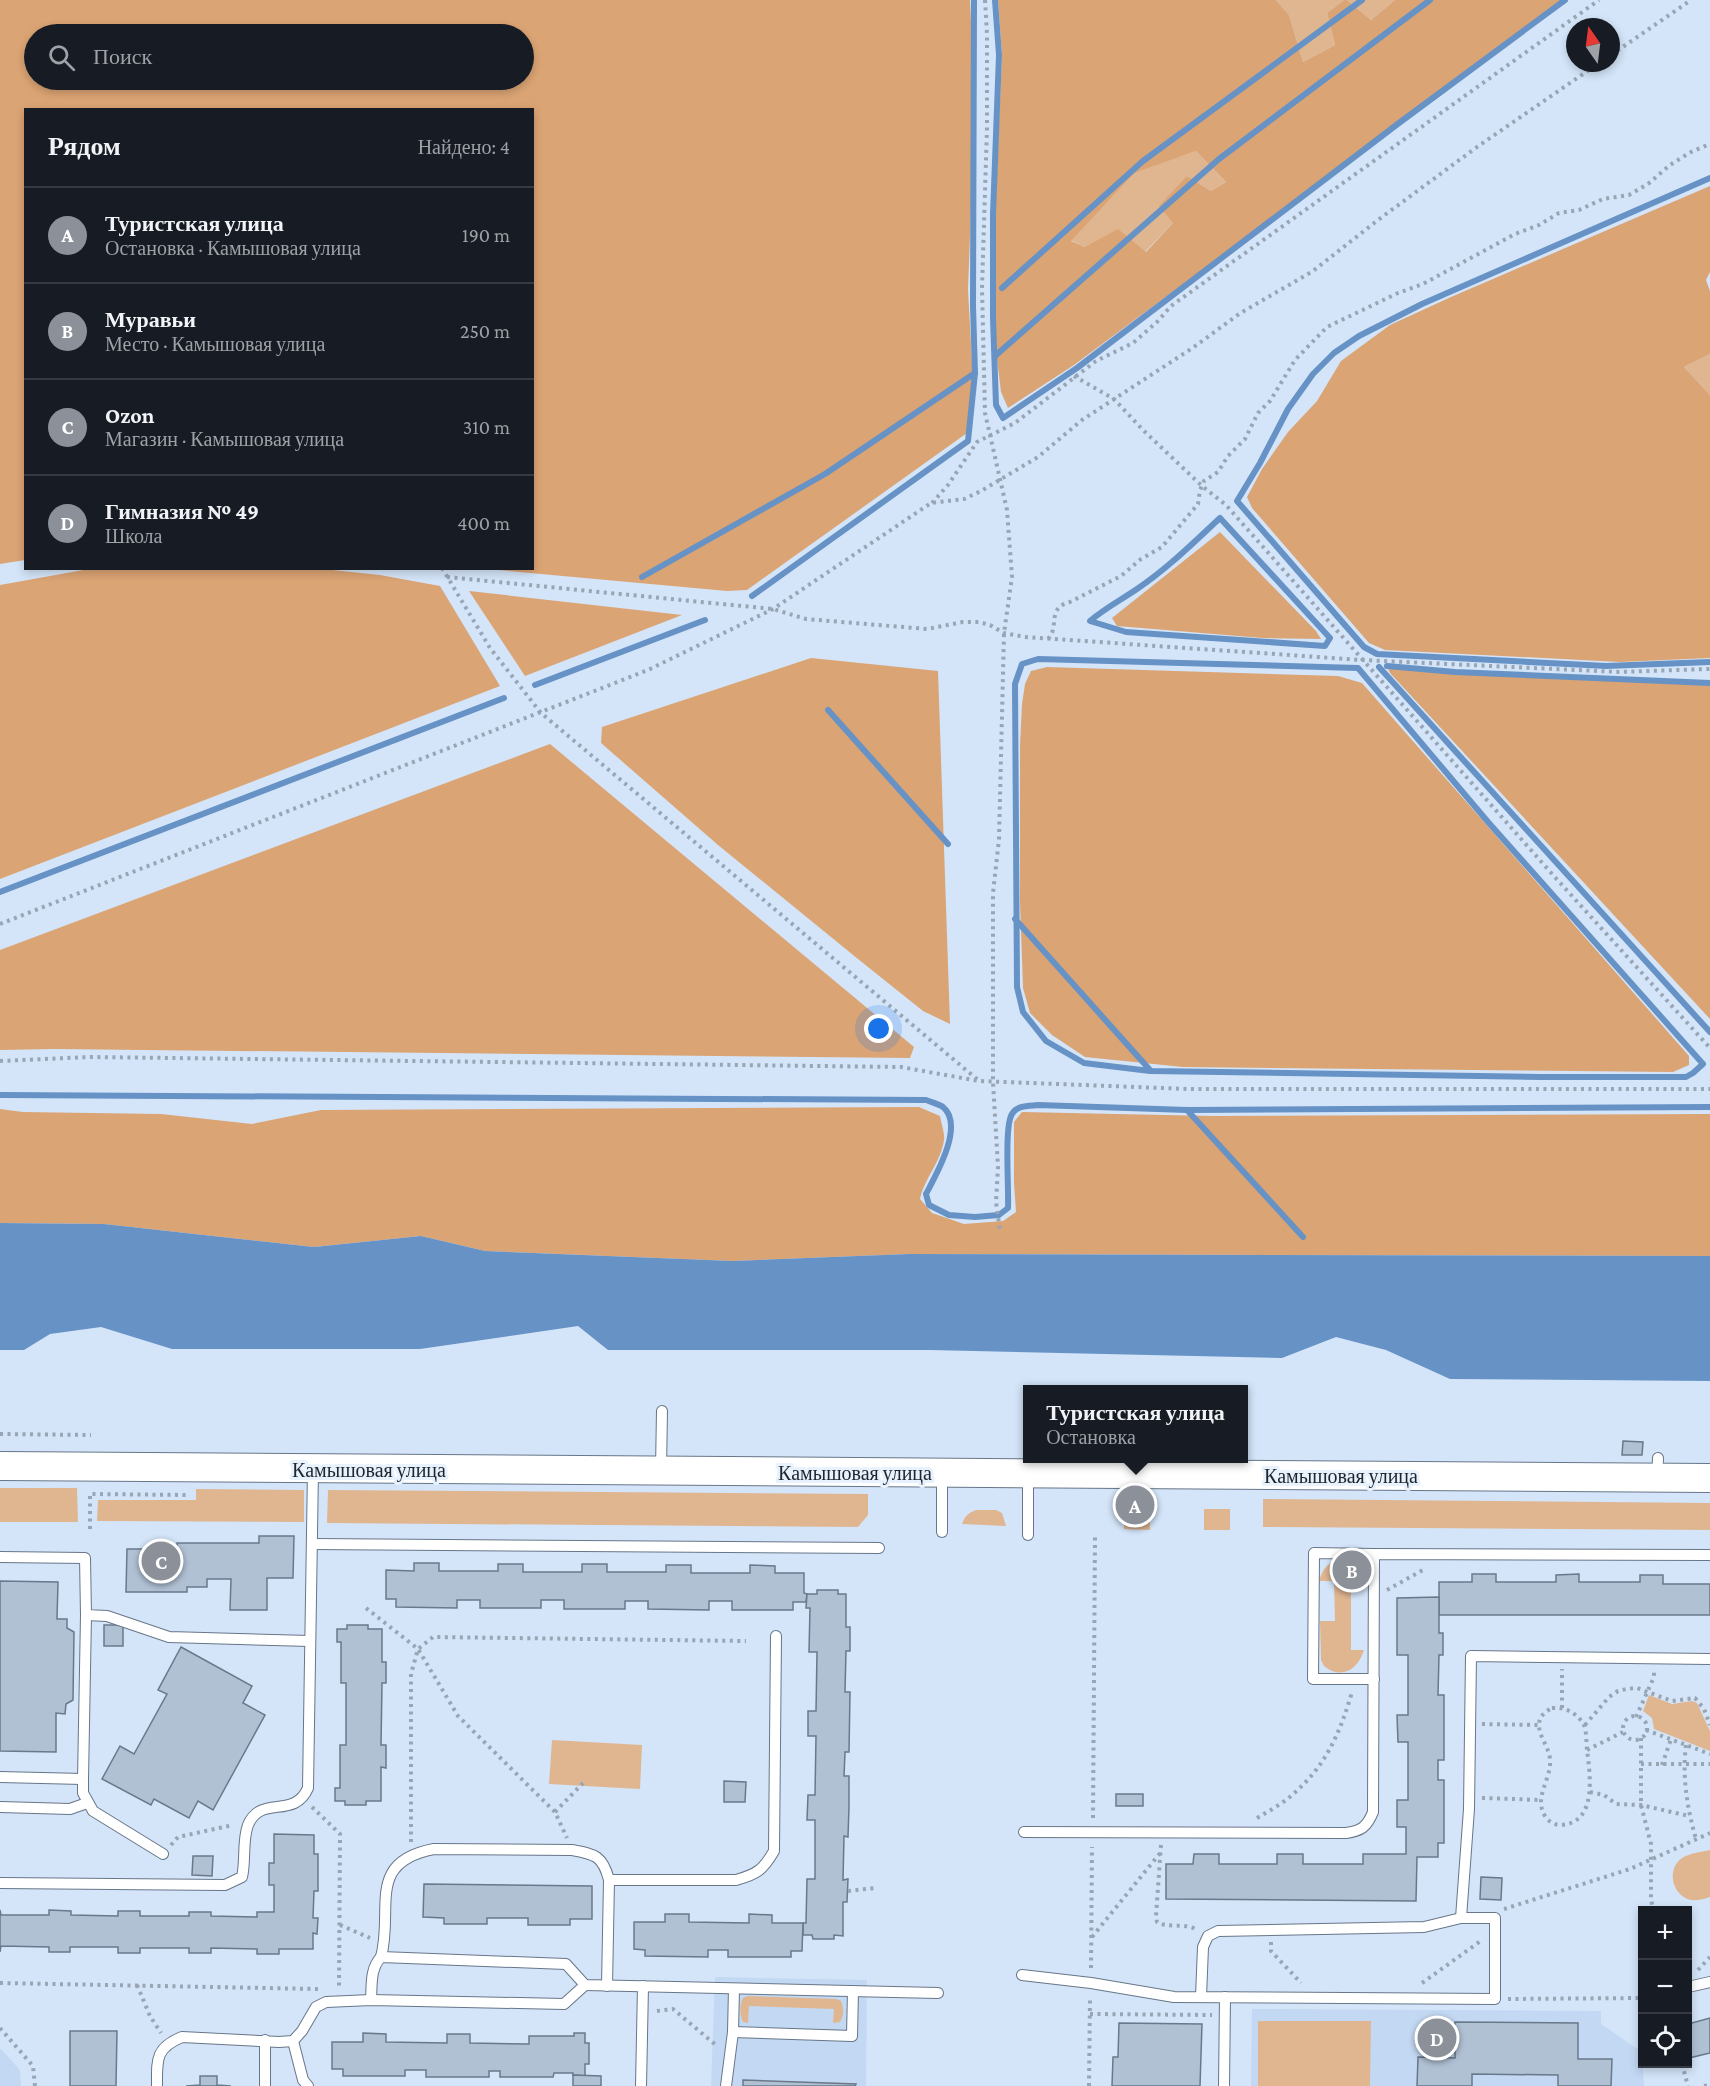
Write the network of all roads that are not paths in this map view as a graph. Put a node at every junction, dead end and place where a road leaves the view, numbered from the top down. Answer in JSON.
{"nodes":[{"id":1,"x":662,"y":1411,"type":"dead end"},
{"id":2,"x":0,"y":1466,"type":"edge"},
{"id":3,"x":313,"y":1470,"type":"junction"},
{"id":4,"x":661,"y":1472,"type":"junction"},
{"id":5,"x":942,"y":1474,"type":"junction"},
{"id":6,"x":1028,"y":1474,"type":"junction"},
{"id":7,"x":1710,"y":1478,"type":"edge"},
{"id":8,"x":942,"y":1532,"type":"dead end"},
{"id":9,"x":1028,"y":1535,"type":"dead end"},
{"id":10,"x":312,"y":1544,"type":"junction"},
{"id":11,"x":879,"y":1548,"type":"dead end"},
{"id":12,"x":1374,"y":1554,"type":"junction"},
{"id":13,"x":1710,"y":1555,"type":"edge"},
{"id":14,"x":0,"y":1557,"type":"edge"},
{"id":15,"x":86,"y":1615,"type":"junction"},
{"id":16,"x":776,"y":1636,"type":"dead end"},
{"id":17,"x":310,"y":1641,"type":"junction"},
{"id":18,"x":1710,"y":1659,"type":"edge"},
{"id":19,"x":1374,"y":1679,"type":"junction"},
{"id":20,"x":0,"y":1777,"type":"edge"},
{"id":21,"x":83,"y":1779,"type":"junction"},
{"id":22,"x":87,"y":1803,"type":"junction"},
{"id":23,"x":0,"y":1807,"type":"edge"},
{"id":24,"x":1024,"y":1833,"type":"dead end"},
{"id":25,"x":163,"y":1854,"type":"road end"},
{"id":26,"x":609,"y":1880,"type":"junction"},
{"id":27,"x":0,"y":1883,"type":"edge"},
{"id":28,"x":1461,"y":1918,"type":"junction"},
{"id":29,"x":381,"y":1957,"type":"junction"},
{"id":30,"x":1022,"y":1975,"type":"dead end"},
{"id":31,"x":1710,"y":1982,"type":"edge"},
{"id":32,"x":585,"y":1985,"type":"junction"},
{"id":33,"x":608,"y":1986,"type":"junction"},
{"id":34,"x":643,"y":1986,"type":"junction"},
{"id":35,"x":1692,"y":1986,"type":"edge"},
{"id":36,"x":734,"y":1989,"type":"junction"},
{"id":37,"x":853,"y":1991,"type":"junction"},
{"id":38,"x":938,"y":1993,"type":"dead end"},
{"id":39,"x":1202,"y":1997,"type":"junction"},
{"id":40,"x":1225,"y":1997,"type":"junction"},
{"id":41,"x":371,"y":2000,"type":"junction"},
{"id":42,"x":733,"y":2032,"type":"junction"},
{"id":43,"x":265,"y":2040,"type":"junction"},
{"id":44,"x":293,"y":2040,"type":"junction"},
{"id":45,"x":157,"y":2086,"type":"edge"},
{"id":46,"x":264,"y":2086,"type":"edge"},
{"id":47,"x":308,"y":2086,"type":"edge"},
{"id":48,"x":641,"y":2086,"type":"edge"},
{"id":49,"x":726,"y":2086,"type":"edge"},
{"id":50,"x":1224,"y":2086,"type":"edge"}],
"edges":[{"from":1,"to":4,"type":"lane"},
{"from":2,"to":3,"type":"street","name":"Камышовая улица"},
{"from":3,"to":4,"type":"street","name":"Камышовая улица"},
{"from":3,"to":10,"type":"lane"},
{"from":4,"to":5,"type":"street","name":"Камышовая улица"},
{"from":5,"to":6,"type":"street","name":"Камышовая улица"},
{"from":5,"to":8,"type":"lane"},
{"from":6,"to":7,"type":"street","name":"Камышовая улица"},
{"from":6,"to":9,"type":"lane"},
{"from":10,"to":11,"type":"lane"},
{"from":10,"to":17,"type":"lane"},
{"from":12,"to":13,"type":"lane"},
{"from":12,"to":19,"type":"lane"},
{"from":12,"to":19,"type":"lane"},
{"from":14,"to":15,"type":"lane"},
{"from":15,"to":17,"type":"lane"},
{"from":15,"to":21,"type":"lane"},
{"from":16,"to":26,"type":"lane"},
{"from":17,"to":27,"type":"lane"},
{"from":18,"to":28,"type":"lane"},
{"from":19,"to":24,"type":"lane"},
{"from":20,"to":21,"type":"lane"},
{"from":21,"to":22,"type":"lane"},
{"from":22,"to":23,"type":"lane"},
{"from":22,"to":25,"type":"lane"},
{"from":26,"to":29,"type":"lane"},
{"from":26,"to":33,"type":"lane"},
{"from":28,"to":39,"type":"lane"},
{"from":28,"to":40,"type":"lane"},
{"from":29,"to":32,"type":"lane"},
{"from":29,"to":41,"type":"lane"},
{"from":30,"to":39,"type":"lane"},
{"from":31,"to":35,"type":"lane"},
{"from":32,"to":33,"type":"lane"},
{"from":32,"to":41,"type":"lane"},
{"from":33,"to":34,"type":"lane"},
{"from":34,"to":36,"type":"lane"},
{"from":34,"to":48,"type":"lane"},
{"from":36,"to":37,"type":"lane"},
{"from":36,"to":42,"type":"lane"},
{"from":37,"to":38,"type":"lane"},
{"from":37,"to":42,"type":"lane"},
{"from":39,"to":40,"type":"lane"},
{"from":40,"to":50,"type":"lane"},
{"from":41,"to":44,"type":"lane"},
{"from":42,"to":49,"type":"lane"},
{"from":43,"to":44,"type":"lane"},
{"from":43,"to":45,"type":"lane"},
{"from":43,"to":46,"type":"lane"},
{"from":44,"to":47,"type":"lane"}]}
